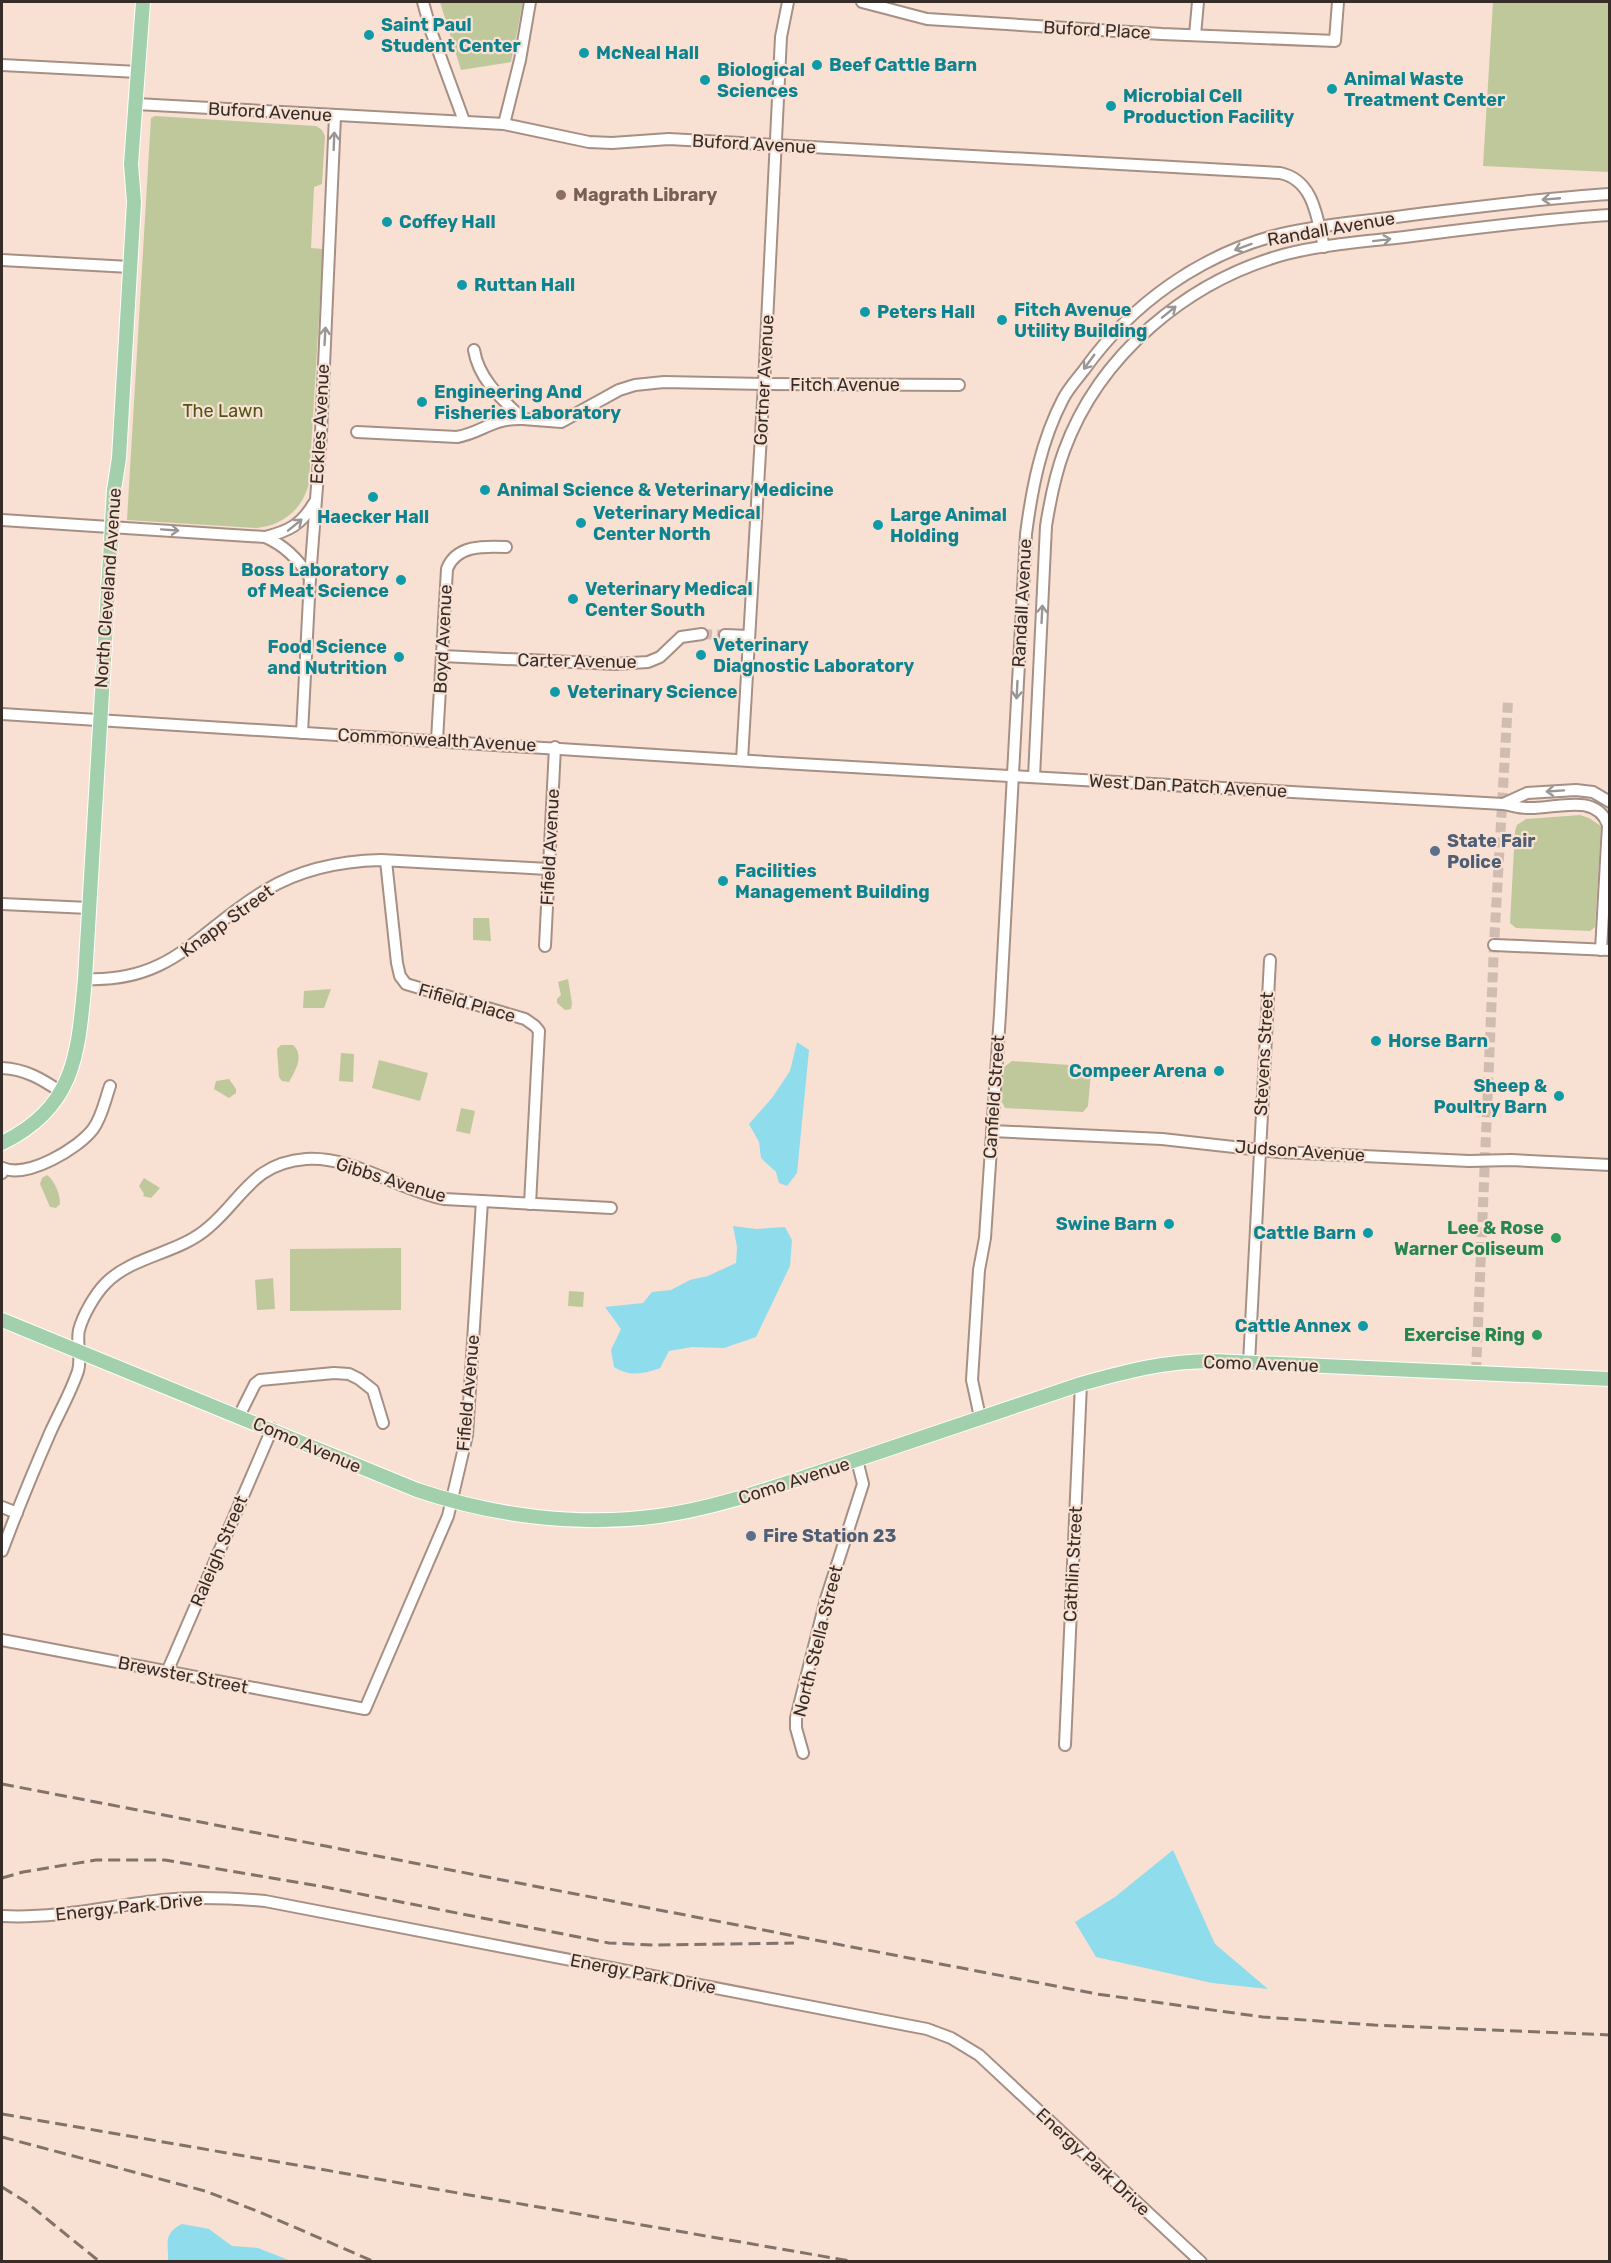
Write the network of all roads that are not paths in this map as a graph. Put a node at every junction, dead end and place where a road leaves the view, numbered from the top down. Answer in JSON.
{"nodes":[{"id":1,"x":143,"y":2,"type":"edge"},
{"id":2,"x":423,"y":2,"type":"edge"},
{"id":3,"x":530,"y":2,"type":"edge"},
{"id":4,"x":788,"y":2,"type":"edge"},
{"id":5,"x":862,"y":2,"type":"edge"},
{"id":6,"x":1198,"y":2,"type":"edge"},
{"id":7,"x":1338,"y":2,"type":"edge"},
{"id":8,"x":1195,"y":35,"type":"junction"},
{"id":9,"x":2,"y":65,"type":"edge"},
{"id":10,"x":138,"y":72,"type":"junction"},
{"id":11,"x":136,"y":104,"type":"junction"},
{"id":12,"x":335,"y":116,"type":"junction"},
{"id":13,"x":464,"y":121,"type":"junction"},
{"id":14,"x":504,"y":124,"type":"junction"},
{"id":15,"x":776,"y":145,"type":"junction"},
{"id":16,"x":1610,"y":194,"type":"edge"},
{"id":17,"x":1610,"y":215,"type":"edge"},
{"id":18,"x":1319,"y":227,"type":"junction"},
{"id":19,"x":1324,"y":247,"type":"junction"},
{"id":20,"x":2,"y":260,"type":"edge"},
{"id":21,"x":130,"y":267,"type":"junction"},
{"id":22,"x":474,"y":350,"type":"dead end"},
{"id":23,"x":764,"y":384,"type":"junction"},
{"id":24,"x":959,"y":385,"type":"dead end"},
{"id":25,"x":523,"y":419,"type":"junction"},
{"id":26,"x":1053,"y":422,"type":"junction"},
{"id":27,"x":1073,"y":431,"type":"junction"},
{"id":28,"x":357,"y":432,"type":"dead end"},
{"id":29,"x":316,"y":499,"type":"junction"},
{"id":30,"x":2,"y":520,"type":"edge"},
{"id":31,"x":111,"y":526,"type":"junction"},
{"id":32,"x":265,"y":537,"type":"junction"},
{"id":33,"x":506,"y":547,"type":"dead end"},
{"id":34,"x":310,"y":578,"type":"junction"},
{"id":35,"x":702,"y":634,"type":"tunnel mouth"},
{"id":36,"x":725,"y":635,"type":"tunnel mouth"},
{"id":37,"x":749,"y":636,"type":"junction"},
{"id":38,"x":442,"y":656,"type":"junction"},
{"id":39,"x":2,"y":714,"type":"edge"},
{"id":40,"x":100,"y":720,"type":"junction"},
{"id":41,"x":302,"y":733,"type":"junction"},
{"id":42,"x":437,"y":740,"type":"junction"},
{"id":43,"x":555,"y":747,"type":"junction"},
{"id":44,"x":742,"y":760,"type":"junction"},
{"id":45,"x":873,"y":766,"type":"joint"},
{"id":46,"x":1012,"y":776,"type":"junction"},
{"id":47,"x":1034,"y":777,"type":"junction"},
{"id":48,"x":1608,"y":801,"type":"edge"},
{"id":49,"x":1503,"y":804,"type":"junction"},
{"id":50,"x":386,"y":861,"type":"junction"},
{"id":51,"x":548,"y":869,"type":"junction"},
{"id":52,"x":2,"y":904,"type":"edge"},
{"id":53,"x":89,"y":908,"type":"junction"},
{"id":54,"x":1494,"y":945,"type":"dead end"},
{"id":55,"x":545,"y":946,"type":"dead end"},
{"id":56,"x":1605,"y":950,"type":"edge"},
{"id":57,"x":1270,"y":960,"type":"dead end"},
{"id":58,"x":85,"y":979,"type":"junction"},
{"id":59,"x":2,"y":1068,"type":"edge"},
{"id":60,"x":110,"y":1086,"type":"dead end"},
{"id":61,"x":61,"y":1092,"type":"junction"},
{"id":62,"x":992,"y":1131,"type":"junction"},
{"id":63,"x":2,"y":1143,"type":"edge"},
{"id":64,"x":1259,"y":1150,"type":"junction"},
{"id":65,"x":1610,"y":1165,"type":"edge"},
{"id":66,"x":2,"y":1169,"type":"edge"},
{"id":67,"x":482,"y":1201,"type":"junction"},
{"id":68,"x":530,"y":1204,"type":"junction"},
{"id":69,"x":610,"y":1208,"type":"dead end"},
{"id":70,"x":2,"y":1320,"type":"edge"},
{"id":71,"x":79,"y":1351,"type":"junction"},
{"id":72,"x":1249,"y":1363,"type":"junction"},
{"id":73,"x":1610,"y":1379,"type":"edge"},
{"id":74,"x":1081,"y":1384,"type":"junction"},
{"id":75,"x":238,"y":1416,"type":"junction"},
{"id":76,"x":980,"y":1417,"type":"junction"},
{"id":77,"x":383,"y":1423,"type":"dead end"},
{"id":78,"x":272,"y":1430,"type":"junction"},
{"id":79,"x":857,"y":1460,"type":"junction"},
{"id":80,"x":452,"y":1501,"type":"junction"},
{"id":81,"x":2,"y":1507,"type":"edge"},
{"id":82,"x":17,"y":1513,"type":"junction"},
{"id":83,"x":2,"y":1551,"type":"edge"},
{"id":84,"x":2,"y":1640,"type":"edge"},
{"id":85,"x":167,"y":1672,"type":"junction"},
{"id":86,"x":365,"y":1709,"type":"joint"},
{"id":87,"x":1065,"y":1745,"type":"dead end"},
{"id":88,"x":803,"y":1753,"type":"dead end"},
{"id":89,"x":2,"y":1916,"type":"edge"},
{"id":90,"x":1201,"y":2262,"type":"edge"}],
"edges":[{"from":1,"to":10,"type":"main road","name":"North Cleveland Avenue"},
{"from":2,"to":13,"type":"street"},
{"from":3,"to":14,"type":"street"},
{"from":4,"to":15,"type":"street","name":"Gortner Avenue"},
{"from":5,"to":8,"type":"street","name":"Buford Place"},
{"from":6,"to":8,"type":"street"},
{"from":7,"to":8,"type":"street","name":"Buford Place"},
{"from":9,"to":10,"type":"street"},
{"from":10,"to":11,"type":"main road","name":"North Cleveland Avenue"},
{"from":11,"to":12,"type":"street","name":"Buford Avenue"},
{"from":11,"to":21,"type":"main road","name":"North Cleveland Avenue"},
{"from":12,"to":13,"type":"street","name":"Buford Avenue"},
{"from":29,"to":12,"type":"street","name":"Eckles Avenue","one_way":true},
{"from":13,"to":14,"type":"street","name":"Buford Avenue"},
{"from":14,"to":15,"type":"street","name":"Buford Avenue"},
{"from":15,"to":18,"type":"street","name":"Buford Avenue"},
{"from":15,"to":23,"type":"street","name":"Gortner Avenue"},
{"from":16,"to":18,"type":"street","name":"Randall Avenue","one_way":true},
{"from":19,"to":17,"type":"street","name":"Randall Avenue","one_way":true},
{"from":18,"to":19,"type":"street","name":"Buford Avenue"},
{"from":18,"to":26,"type":"street","name":"Randall Avenue","one_way":true},
{"from":27,"to":19,"type":"street","name":"Randall Avenue","one_way":true},
{"from":20,"to":21,"type":"street"},
{"from":21,"to":31,"type":"main road","name":"North Cleveland Avenue"},
{"from":22,"to":25,"type":"street"},
{"from":23,"to":24,"type":"street","name":"Fitch Avenue"},
{"from":23,"to":25,"type":"street","name":"Fitch Avenue"},
{"from":23,"to":37,"type":"street","name":"Gortner Avenue"},
{"from":25,"to":28,"type":"street","name":"Fitch Avenue"},
{"from":26,"to":27,"type":"street"},
{"from":26,"to":46,"type":"street","name":"Randall Avenue","one_way":true},
{"from":47,"to":27,"type":"street","name":"Randall Avenue","one_way":true},
{"from":32,"to":29,"type":"street","one_way":true},
{"from":29,"to":34,"type":"street","name":"Eckles Avenue"},
{"from":30,"to":31,"type":"street"},
{"from":31,"to":32,"type":"street","one_way":true},
{"from":31,"to":40,"type":"main road","name":"North Cleveland Avenue"},
{"from":32,"to":34,"type":"street"},
{"from":33,"to":38,"type":"street","name":"Boyd Avenue"},
{"from":34,"to":41,"type":"street","name":"Eckles Avenue"},
{"from":35,"to":38,"type":"street","name":"Carter Avenue"},
{"from":36,"to":37,"type":"street"},
{"from":37,"to":44,"type":"street","name":"Gortner Avenue"},
{"from":38,"to":42,"type":"street","name":"Boyd Avenue"},
{"from":39,"to":40,"type":"street","name":"Commonwealth Avenue"},
{"from":40,"to":41,"type":"street","name":"Commonwealth Avenue"},
{"from":40,"to":53,"type":"main road","name":"North Cleveland Avenue"},
{"from":41,"to":42,"type":"street","name":"Commonwealth Avenue"},
{"from":42,"to":43,"type":"street","name":"Commonwealth Avenue"},
{"from":43,"to":44,"type":"street","name":"Commonwealth Avenue"},
{"from":43,"to":51,"type":"street","name":"Fifield Avenue"},
{"from":44,"to":45,"type":"street","name":"Commonwealth Avenue"},
{"from":45,"to":46,"type":"street","name":"West Dan Patch Avenue"},
{"from":46,"to":47,"type":"street","name":"West Dan Patch Avenue"},
{"from":46,"to":62,"type":"street","name":"Canfield Street"},
{"from":47,"to":49,"type":"street","name":"West Dan Patch Avenue"},
{"from":48,"to":49,"type":"street","name":"West Dan Patch Avenue","one_way":true},
{"from":49,"to":56,"type":"street","name":"West Dan Patch Avenue"},
{"from":50,"to":51,"type":"street","name":"Knapp Street"},
{"from":50,"to":58,"type":"street","name":"Knapp Street"},
{"from":50,"to":68,"type":"street","name":"Fifield Place"},
{"from":51,"to":55,"type":"street","name":"Fifield Avenue"},
{"from":52,"to":53,"type":"street"},
{"from":53,"to":58,"type":"main road","name":"North Cleveland Avenue"},
{"from":54,"to":56,"type":"street"},
{"from":57,"to":64,"type":"street","name":"Stevens Street"},
{"from":58,"to":61,"type":"main road","name":"North Cleveland Avenue"},
{"from":59,"to":61,"type":"street"},
{"from":60,"to":66,"type":"street"},
{"from":61,"to":63,"type":"main road","name":"North Cleveland Avenue"},
{"from":62,"to":64,"type":"street","name":"Judson Avenue"},
{"from":62,"to":76,"type":"street","name":"Canfield Street"},
{"from":64,"to":65,"type":"street","name":"Judson Avenue"},
{"from":64,"to":72,"type":"street","name":"Stevens Street"},
{"from":67,"to":68,"type":"street","name":"Gibbs Avenue"},
{"from":67,"to":71,"type":"street","name":"Gibbs Avenue"},
{"from":67,"to":80,"type":"street","name":"Fifield Avenue"},
{"from":68,"to":69,"type":"street","name":"Gibbs Avenue"},
{"from":70,"to":71,"type":"main road","name":"Como Avenue"},
{"from":71,"to":75,"type":"main road","name":"Como Avenue"},
{"from":71,"to":82,"type":"street","name":"Gibbs Avenue"},
{"from":72,"to":73,"type":"main road","name":"Como Avenue"},
{"from":72,"to":74,"type":"main road","name":"Como Avenue"},
{"from":74,"to":76,"type":"main road","name":"Como Avenue"},
{"from":74,"to":87,"type":"street","name":"Cathlin Street"},
{"from":75,"to":77,"type":"street"},
{"from":75,"to":78,"type":"main road","name":"Como Avenue"},
{"from":76,"to":79,"type":"main road","name":"Como Avenue"},
{"from":78,"to":80,"type":"main road","name":"Como Avenue"},
{"from":78,"to":85,"type":"street","name":"Raleigh Street"},
{"from":79,"to":80,"type":"main road","name":"Como Avenue"},
{"from":79,"to":88,"type":"street","name":"North Stella Street"},
{"from":80,"to":86,"type":"street","name":"Fifield Avenue"},
{"from":81,"to":82,"type":"street"},
{"from":82,"to":83,"type":"street","name":"Gibbs Avenue"},
{"from":84,"to":85,"type":"street","name":"Brewster Street"},
{"from":85,"to":86,"type":"street","name":"Brewster Street"},
{"from":89,"to":90,"type":"street","name":"Energy Park Drive"}]}
